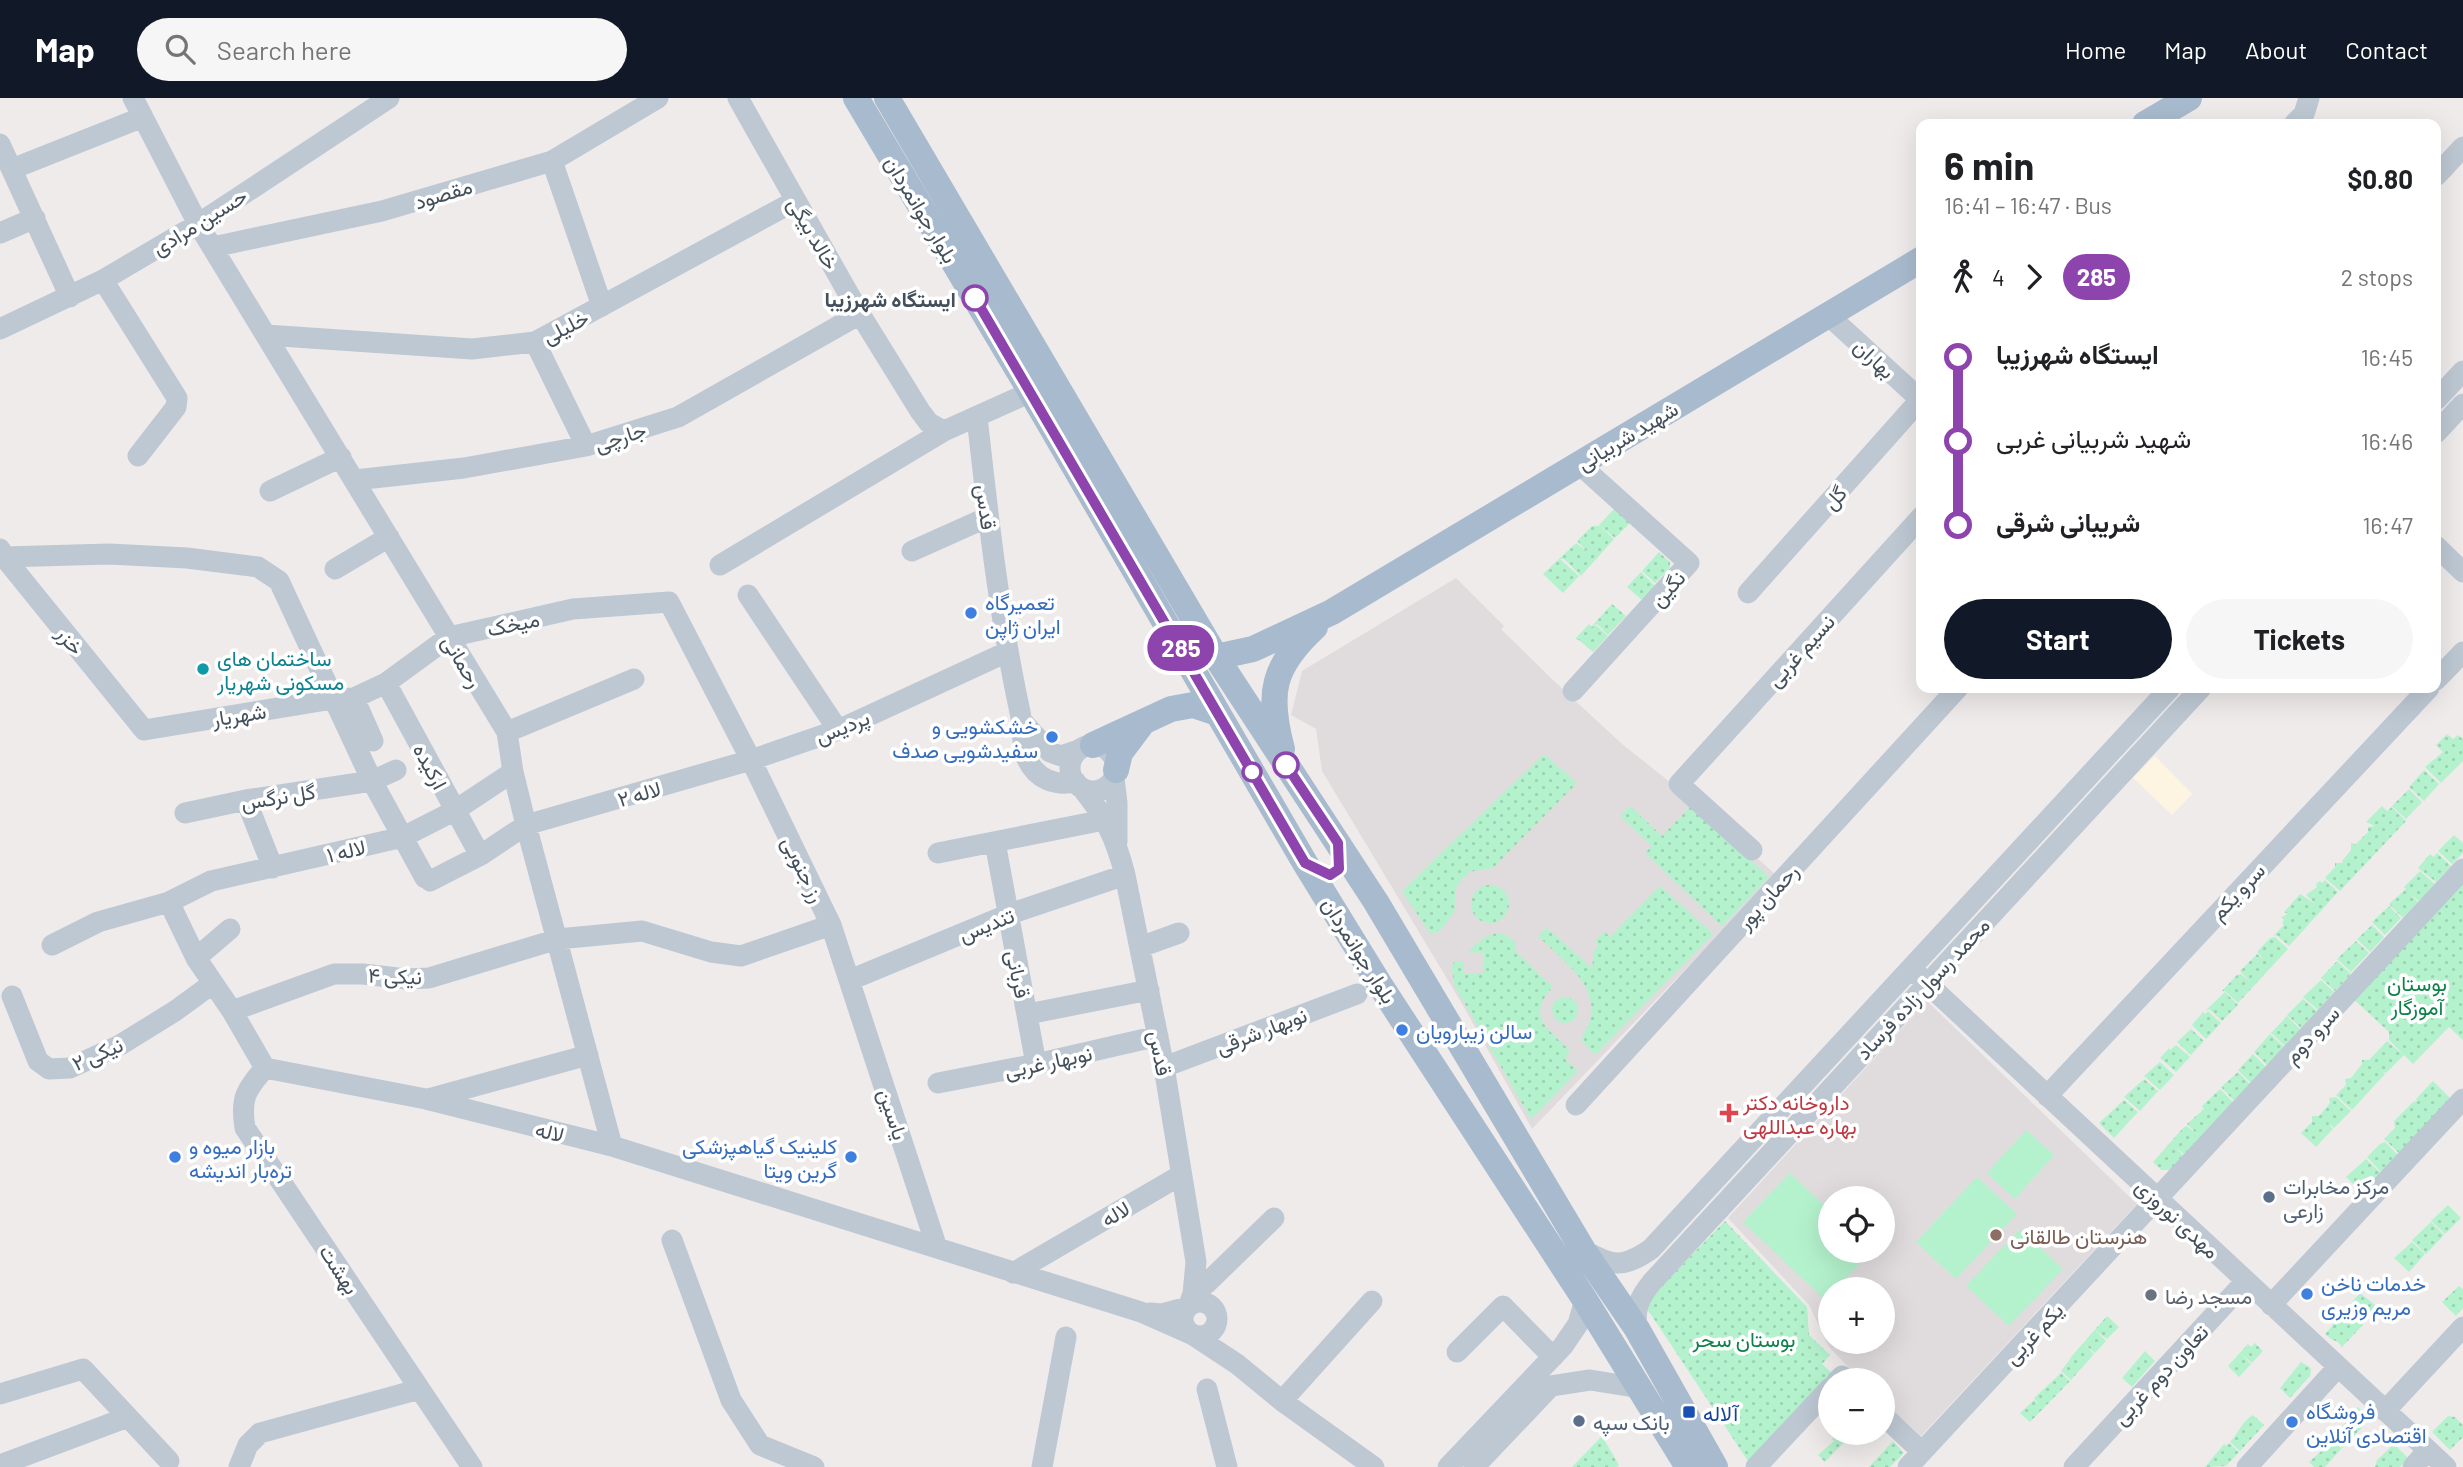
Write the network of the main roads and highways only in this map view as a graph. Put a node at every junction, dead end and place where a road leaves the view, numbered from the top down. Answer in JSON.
{"nodes":[{"id":1,"x":856,"y":98,"type":"edge"},
{"id":2,"x":887,"y":98,"type":"edge"},
{"id":3,"x":2189,"y":98,"type":"edge"},
{"id":4,"x":2153,"y":119,"type":"edge"},
{"id":5,"x":1916,"y":263,"type":"edge"},
{"id":6,"x":1332,"y":612,"type":"junction"},
{"id":7,"x":1216,"y":657,"type":"junction"},
{"id":8,"x":1190,"y":664,"type":"junction"},
{"id":9,"x":1171,"y":709,"type":"junction"},
{"id":10,"x":1217,"y":713,"type":"junction"},
{"id":11,"x":1144,"y":721,"type":"junction"},
{"id":12,"x":1086,"y":747,"type":"road end"},
{"id":13,"x":1286,"y":765,"type":"junction"},
{"id":14,"x":1115,"y":774,"type":"road end"},
{"id":15,"x":1338,"y":843,"type":"junction"},
{"id":16,"x":1305,"y":863,"type":"junction"},
{"id":17,"x":1376,"y":902,"type":"junction"},
{"id":18,"x":1345,"y":927,"type":"junction"},
{"id":19,"x":1688,"y":1467,"type":"edge"},
{"id":20,"x":1715,"y":1467,"type":"edge"}],
"edges":[{"from":1,"to":8,"type":"main road","name":"بلوار جوانمردان"},
{"from":2,"to":7,"type":"main road","name":"بلوار جوانمردان"},
{"from":3,"to":4,"type":"main road"},
{"from":5,"to":6,"type":"main road","name":"شهید شربیانی"},
{"from":6,"to":7,"type":"main road","name":"شهید شربیانی"},
{"from":6,"to":13,"type":"main road","name":"شهید شربیانی"},
{"from":7,"to":13,"type":"main road","name":"بلوار جوانمردان"},
{"from":8,"to":9,"type":"main road"},
{"from":8,"to":10,"type":"main road","name":"بلوار جوانمردان"},
{"from":9,"to":10,"type":"main road"},
{"from":9,"to":11,"type":"main road"},
{"from":10,"to":16,"type":"main road","name":"بلوار جوانمردان"},
{"from":11,"to":12,"type":"main road"},
{"from":11,"to":14,"type":"main road"},
{"from":13,"to":15,"type":"main road","name":"بلوار جوانمردان"},
{"from":15,"to":16,"type":"main road"},
{"from":15,"to":17,"type":"main road","name":"بلوار جوانمردان"},
{"from":16,"to":18,"type":"main road","name":"بلوار جوانمردان"},
{"from":17,"to":18,"type":"main road"},
{"from":17,"to":20,"type":"main road","name":"بلوار جوانمردان"},
{"from":18,"to":19,"type":"main road","name":"بلوار جوانمردان"}]}
